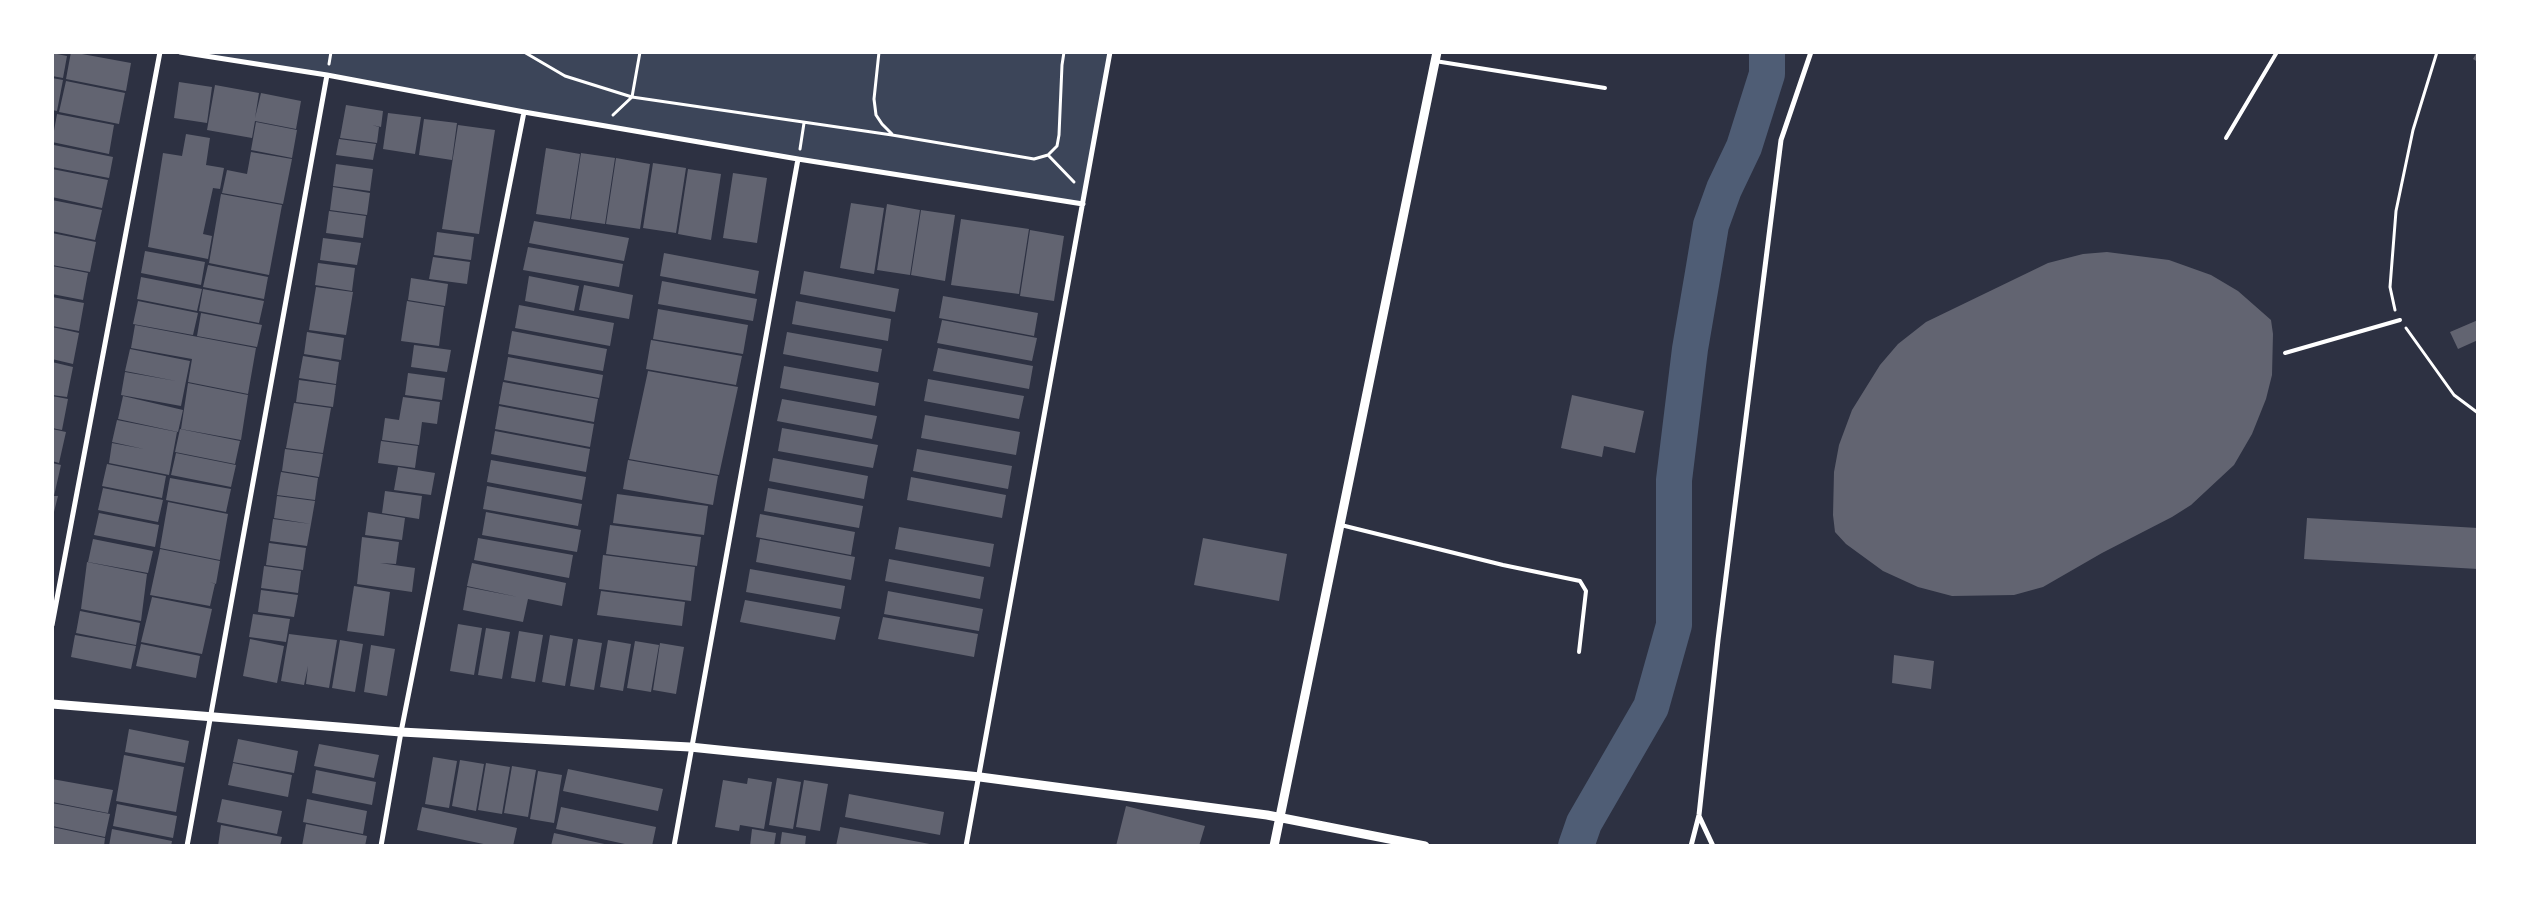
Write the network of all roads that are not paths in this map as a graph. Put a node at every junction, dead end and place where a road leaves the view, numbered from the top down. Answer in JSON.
{"nodes":[{"id":1,"x":160,"y":52,"type":"edge"},
{"id":2,"x":180,"y":52,"type":"edge"},
{"id":3,"x":1110,"y":52,"type":"edge"},
{"id":4,"x":1811,"y":52,"type":"edge"},
{"id":5,"x":2276,"y":52,"type":"edge"},
{"id":6,"x":1436,"y":57,"type":"edge"},
{"id":7,"x":327,"y":75,"type":"junction"},
{"id":8,"x":1605,"y":88,"type":"dead end"},
{"id":9,"x":524,"y":112,"type":"junction"},
{"id":10,"x":2226,"y":138,"type":"dead end"},
{"id":11,"x":798,"y":159,"type":"junction"},
{"id":12,"x":1083,"y":204,"type":"junction"},
{"id":13,"x":2400,"y":320,"type":"road end"},
{"id":14,"x":2285,"y":353,"type":"dead end"},
{"id":15,"x":1341,"y":525,"type":"junction"},
{"id":16,"x":52,"y":625,"type":"edge"},
{"id":17,"x":1579,"y":652,"type":"dead end"},
{"id":18,"x":52,"y":704,"type":"edge"},
{"id":19,"x":209,"y":718,"type":"junction"},
{"id":20,"x":401,"y":732,"type":"junction"},
{"id":21,"x":690,"y":747,"type":"junction"},
{"id":22,"x":980,"y":777,"type":"junction"},
{"id":23,"x":1699,"y":815,"type":"junction"},
{"id":24,"x":1281,"y":817,"type":"junction"},
{"id":25,"x":187,"y":846,"type":"edge"},
{"id":26,"x":381,"y":846,"type":"edge"},
{"id":27,"x":674,"y":846,"type":"edge"},
{"id":28,"x":966,"y":846,"type":"edge"},
{"id":29,"x":1274,"y":846,"type":"edge"},
{"id":30,"x":1425,"y":846,"type":"edge"},
{"id":31,"x":1691,"y":846,"type":"edge"},
{"id":32,"x":1713,"y":846,"type":"edge"}],
"edges":[{"from":1,"to":16,"type":"street"},
{"from":2,"to":7,"type":"street"},
{"from":3,"to":12,"type":"street"},
{"from":4,"to":23,"type":"street"},
{"from":5,"to":10,"type":"lane"},
{"from":6,"to":8,"type":"lane"},
{"from":6,"to":15,"type":"street"},
{"from":7,"to":9,"type":"street"},
{"from":7,"to":19,"type":"street"},
{"from":9,"to":11,"type":"street"},
{"from":9,"to":20,"type":"street"},
{"from":11,"to":12,"type":"street"},
{"from":11,"to":21,"type":"street"},
{"from":12,"to":22,"type":"street"},
{"from":13,"to":14,"type":"lane"},
{"from":15,"to":17,"type":"lane"},
{"from":15,"to":24,"type":"street"},
{"from":18,"to":19,"type":"street"},
{"from":19,"to":20,"type":"street"},
{"from":19,"to":25,"type":"street"},
{"from":20,"to":21,"type":"street"},
{"from":20,"to":26,"type":"street"},
{"from":21,"to":22,"type":"street"},
{"from":21,"to":27,"type":"street"},
{"from":22,"to":24,"type":"street"},
{"from":22,"to":28,"type":"street"},
{"from":23,"to":31,"type":"street"},
{"from":23,"to":32,"type":"street"},
{"from":24,"to":29,"type":"street"},
{"from":24,"to":30,"type":"street"}]}
